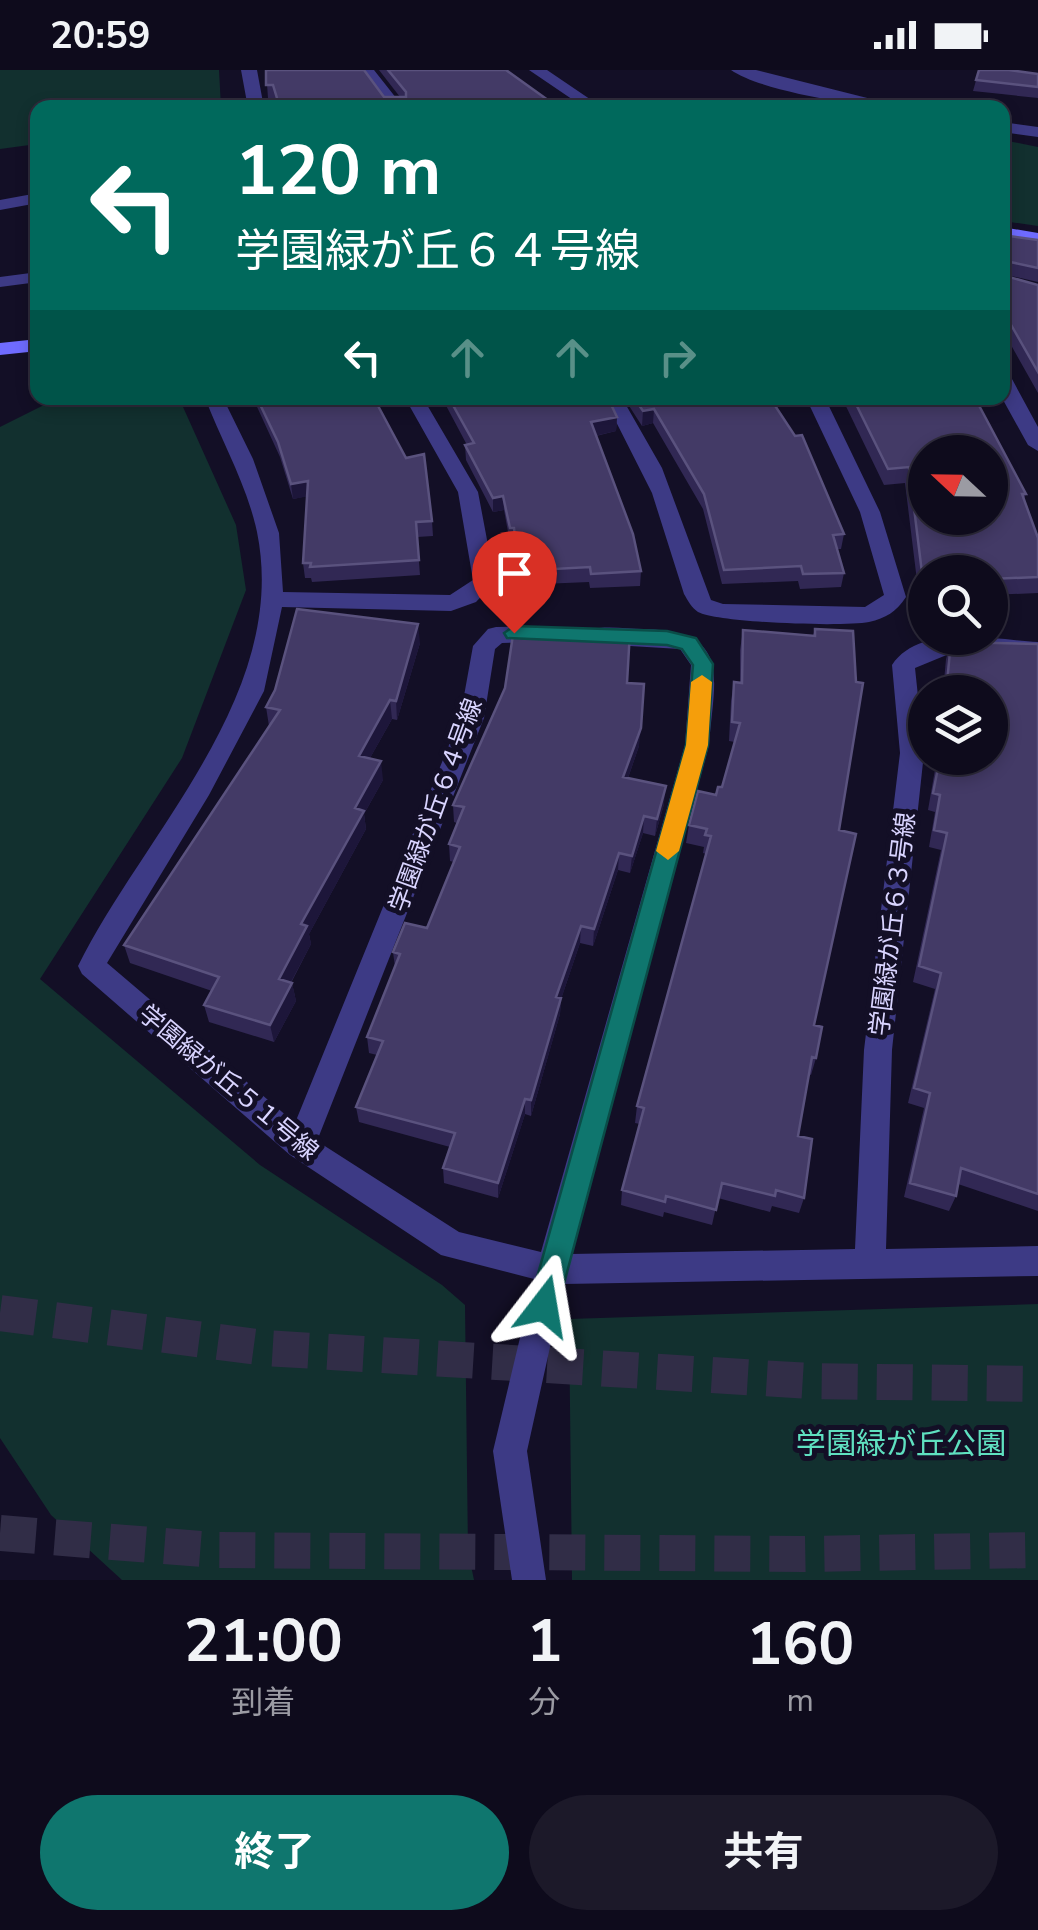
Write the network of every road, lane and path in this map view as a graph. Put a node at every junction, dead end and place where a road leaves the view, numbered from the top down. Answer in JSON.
{"nodes":[{"id":1,"x":250,"y":70,"type":"edge"},
{"id":2,"x":366,"y":70,"type":"edge"},
{"id":3,"x":537,"y":70,"type":"edge"},
{"id":4,"x":739,"y":70,"type":"edge"},
{"id":5,"x":255,"y":100,"type":"edge"},
{"id":6,"x":390,"y":100,"type":"edge"},
{"id":7,"x":584,"y":100,"type":"edge"},
{"id":8,"x":858,"y":100,"type":"edge"},
{"id":9,"x":1010,"y":127,"type":"edge"},
{"id":10,"x":1038,"y":132,"type":"edge"},
{"id":11,"x":30,"y":199,"type":"edge"},
{"id":12,"x":0,"y":204,"type":"edge"},
{"id":13,"x":1010,"y":233,"type":"edge"},
{"id":14,"x":1038,"y":238,"type":"edge"},
{"id":15,"x":30,"y":277,"type":"edge"},
{"id":16,"x":0,"y":282,"type":"edge"},
{"id":17,"x":30,"y":346,"type":"edge"},
{"id":18,"x":0,"y":349,"type":"edge"},
{"id":19,"x":1010,"y":394,"type":"edge"},
{"id":20,"x":217,"y":405,"type":"edge"},
{"id":21,"x":418,"y":405,"type":"edge"},
{"id":22,"x":618,"y":405,"type":"edge"},
{"id":23,"x":819,"y":405,"type":"edge"},
{"id":24,"x":1038,"y":445,"type":"edge"},
{"id":25,"x":272,"y":600,"type":"junction"},
{"id":26,"x":1038,"y":650,"type":"edge"},
{"id":27,"x":300,"y":1146,"type":"junction"},
{"id":28,"x":1038,"y":1261,"type":"edge"},
{"id":29,"x":870,"y":1264,"type":"junction"},
{"id":30,"x":552,"y":1270,"type":"junction"},
{"id":31,"x":529,"y":1580,"type":"edge"}],
"edges":[{"from":1,"to":5,"type":"street"},
{"from":2,"to":6,"type":"street"},
{"from":3,"to":7,"type":"street"},
{"from":4,"to":8,"type":"street"},
{"from":9,"to":10,"type":"street"},
{"from":11,"to":12,"type":"street"},
{"from":13,"to":14,"type":"street"},
{"from":15,"to":16,"type":"street"},
{"from":17,"to":18,"type":"street"},
{"from":19,"to":24,"type":"street"},
{"from":20,"to":25,"type":"street","name":"学園緑が丘５１号線"},
{"from":21,"to":25,"type":"street"},
{"from":22,"to":23,"type":"street"},
{"from":25,"to":27,"type":"street","name":"学園緑が丘５１号線"},
{"from":26,"to":29,"type":"street","name":"学園緑が丘６３号線"},
{"from":27,"to":30,"type":"street","name":"学園緑が丘５１号線"},
{"from":27,"to":30,"type":"street","name":"学園緑が丘６４号線"},
{"from":28,"to":29,"type":"street","name":"学園緑が丘５１号線"},
{"from":29,"to":30,"type":"street","name":"学園緑が丘５１号線"},
{"from":30,"to":31,"type":"street"}]}
